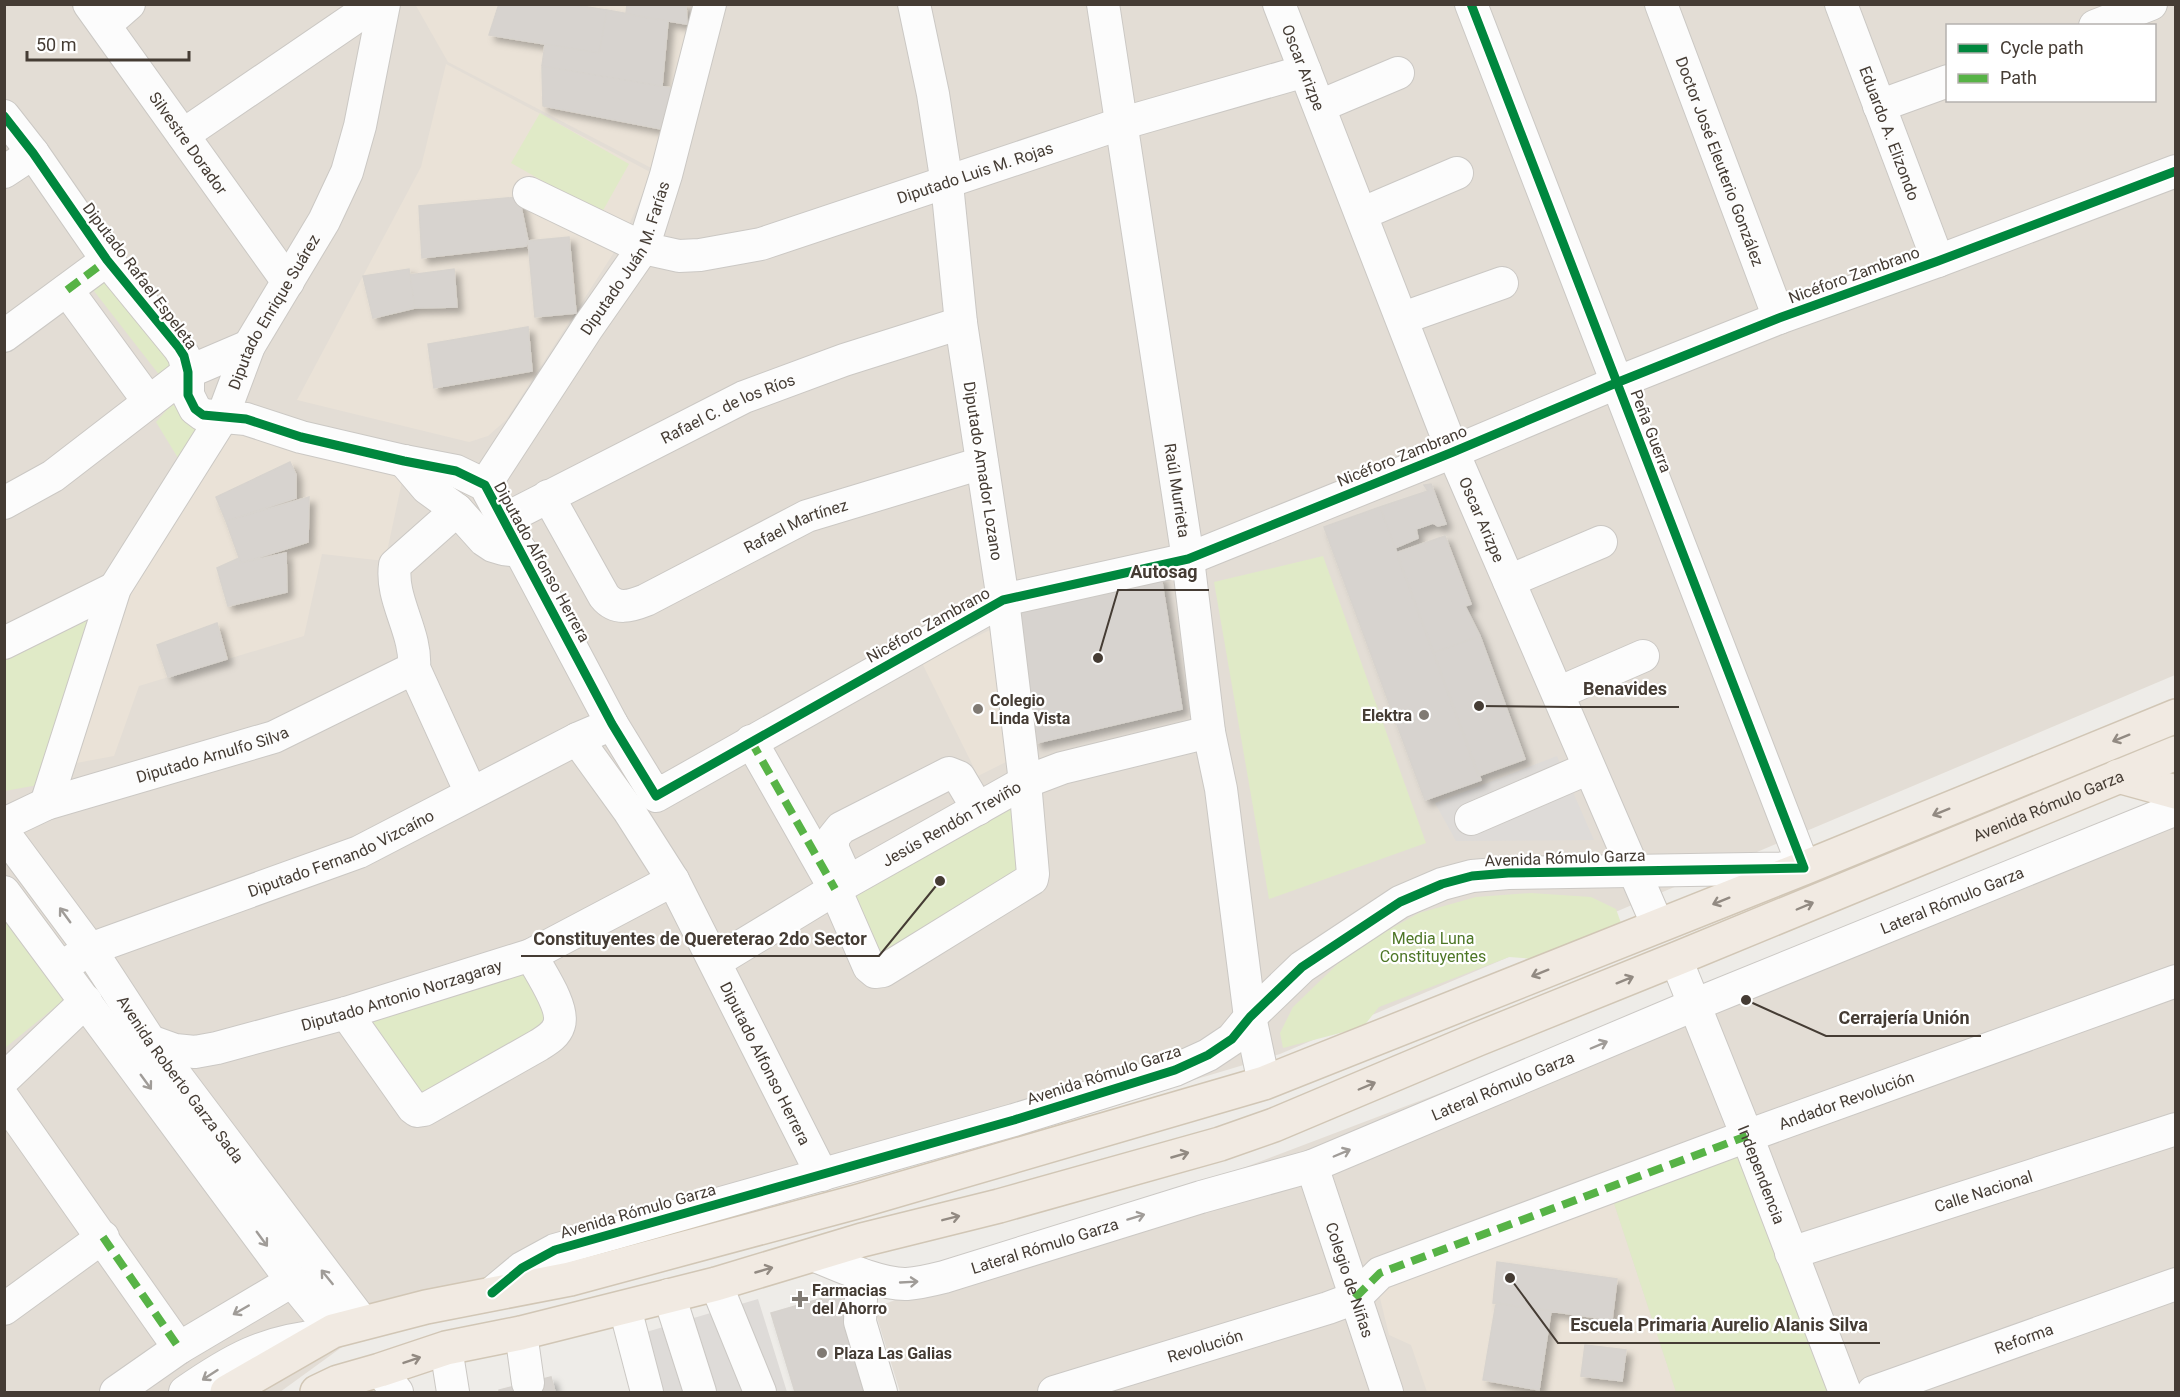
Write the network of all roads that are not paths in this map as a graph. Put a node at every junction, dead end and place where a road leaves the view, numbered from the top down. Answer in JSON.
{"nodes":[{"id":1,"x":129,"y":4,"type":"edge"},
{"id":2,"x":375,"y":4,"type":"edge"},
{"id":3,"x":384,"y":4,"type":"edge"},
{"id":4,"x":710,"y":4,"type":"edge"},
{"id":5,"x":914,"y":4,"type":"edge"},
{"id":6,"x":1103,"y":4,"type":"edge"},
{"id":7,"x":1279,"y":4,"type":"edge"},
{"id":8,"x":1471,"y":4,"type":"edge"},
{"id":9,"x":1660,"y":4,"type":"edge"},
{"id":10,"x":1842,"y":4,"type":"edge"},
{"id":11,"x":2151,"y":4,"type":"edge"},
{"id":12,"x":97,"y":15,"type":"edge"},
{"id":13,"x":2100,"y":24,"type":"edge"},
{"id":14,"x":1305,"y":72,"type":"junction"},
{"id":15,"x":1398,"y":73,"type":"dead end"},
{"id":16,"x":1946,"y":81,"type":"edge"},
{"id":17,"x":1320,"y":106,"type":"junction"},
{"id":18,"x":1879,"y":106,"type":"junction"},
{"id":19,"x":4,"y":116,"type":"edge"},
{"id":20,"x":1120,"y":124,"type":"junction"},
{"id":21,"x":183,"y":135,"type":"junction"},
{"id":22,"x":33,"y":153,"type":"junction"},
{"id":23,"x":2175,"y":171,"type":"edge"},
{"id":24,"x":4,"y":172,"type":"edge"},
{"id":25,"x":1456,"y":173,"type":"dead end"},
{"id":26,"x":947,"y":184,"type":"junction"},
{"id":27,"x":529,"y":193,"type":"dead end"},
{"id":28,"x":1361,"y":214,"type":"junction"},
{"id":29,"x":643,"y":248,"type":"junction"},
{"id":30,"x":107,"y":260,"type":"junction"},
{"id":31,"x":1938,"y":261,"type":"junction"},
{"id":32,"x":288,"y":282,"type":"junction"},
{"id":33,"x":1502,"y":283,"type":"dead end"},
{"id":34,"x":67,"y":290,"type":"junction"},
{"id":35,"x":1403,"y":318,"type":"junction"},
{"id":36,"x":1779,"y":318,"type":"junction"},
{"id":37,"x":961,"y":323,"type":"junction"},
{"id":38,"x":4,"y":336,"type":"edge"},
{"id":39,"x":249,"y":346,"type":"junction"},
{"id":40,"x":188,"y":372,"type":"junction"},
{"id":41,"x":1616,"y":383,"type":"junction"},
{"id":42,"x":149,"y":402,"type":"junction"},
{"id":43,"x":222,"y":418,"type":"junction"},
{"id":44,"x":1453,"y":452,"type":"junction"},
{"id":45,"x":404,"y":461,"type":"junction"},
{"id":46,"x":982,"y":463,"type":"junction"},
{"id":47,"x":485,"y":485,"type":"junction"},
{"id":48,"x":548,"y":496,"type":"junction"},
{"id":49,"x":4,"y":503,"type":"edge"},
{"id":50,"x":457,"y":510,"type":"junction"},
{"id":51,"x":505,"y":519,"type":"junction"},
{"id":52,"x":1601,"y":542,"type":"dead end"},
{"id":53,"x":521,"y":551,"type":"junction"},
{"id":54,"x":1188,"y":559,"type":"junction"},
{"id":55,"x":1509,"y":581,"type":"junction"},
{"id":56,"x":115,"y":588,"type":"junction"},
{"id":57,"x":1003,"y":600,"type":"junction"},
{"id":58,"x":4,"y":643,"type":"edge"},
{"id":59,"x":1643,"y":656,"type":"dead end"},
{"id":60,"x":414,"y":669,"type":"junction"},
{"id":61,"x":1558,"y":693,"type":"junction"},
{"id":62,"x":2175,"y":716,"type":"edge"},
{"id":63,"x":612,"y":724,"type":"junction"},
{"id":64,"x":1209,"y":732,"type":"junction"},
{"id":65,"x":577,"y":739,"type":"junction"},
{"id":66,"x":751,"y":741,"type":"junction"},
{"id":67,"x":2175,"y":753,"type":"edge"},
{"id":68,"x":1589,"y":768,"type":"junction"},
{"id":69,"x":2118,"y":776,"type":"junction"},
{"id":70,"x":1025,"y":782,"type":"junction"},
{"id":71,"x":2175,"y":792,"type":"edge"},
{"id":72,"x":471,"y":793,"type":"junction"},
{"id":73,"x":656,"y":796,"type":"joint"},
{"id":74,"x":46,"y":804,"type":"junction"},
{"id":75,"x":978,"y":809,"type":"junction"},
{"id":76,"x":2175,"y":809,"type":"edge"},
{"id":77,"x":1471,"y":819,"type":"dead end"},
{"id":78,"x":4,"y":824,"type":"edge"},
{"id":79,"x":4,"y":833,"type":"edge"},
{"id":80,"x":1804,"y":868,"type":"junction"},
{"id":81,"x":1633,"y":870,"type":"junction"},
{"id":82,"x":673,"y":880,"type":"junction"},
{"id":83,"x":842,"y":885,"type":"junction"},
{"id":84,"x":8,"y":906,"type":"edge"},
{"id":85,"x":1658,"y":926,"type":"junction"},
{"id":86,"x":90,"y":949,"type":"junction"},
{"id":87,"x":531,"y":955,"type":"junction"},
{"id":88,"x":1676,"y":959,"type":"junction"},
{"id":89,"x":716,"y":962,"type":"junction"},
{"id":90,"x":62,"y":967,"type":"junction"},
{"id":91,"x":2175,"y":981,"type":"edge"},
{"id":92,"x":86,"y":1001,"type":"junction"},
{"id":93,"x":1694,"y":1005,"type":"junction"},
{"id":94,"x":346,"y":1013,"type":"junction"},
{"id":95,"x":1250,"y":1017,"type":"junction"},
{"id":96,"x":115,"y":1040,"type":"junction"},
{"id":97,"x":150,"y":1041,"type":"junction"},
{"id":98,"x":4,"y":1079,"type":"edge"},
{"id":99,"x":1264,"y":1083,"type":"junction"},
{"id":100,"x":4,"y":1099,"type":"edge"},
{"id":101,"x":2175,"y":1129,"type":"edge"},
{"id":102,"x":1747,"y":1136,"type":"junction"},
{"id":103,"x":1312,"y":1166,"type":"junction"},
{"id":104,"x":822,"y":1175,"type":"junction"},
{"id":105,"x":103,"y":1237,"type":"junction"},
{"id":106,"x":1791,"y":1253,"type":"junction"},
{"id":107,"x":813,"y":1255,"type":"junction"},
{"id":108,"x":862,"y":1275,"type":"junction"},
{"id":109,"x":292,"y":1281,"type":"junction"},
{"id":110,"x":716,"y":1284,"type":"junction"},
{"id":111,"x":2175,"y":1284,"type":"edge"},
{"id":112,"x":492,"y":1293,"type":"junction"},
{"id":113,"x":669,"y":1295,"type":"junction"},
{"id":114,"x":1355,"y":1298,"type":"junction"},
{"id":115,"x":625,"y":1308,"type":"junction"},
{"id":116,"x":4,"y":1309,"type":"edge"},
{"id":117,"x":340,"y":1330,"type":"junction"},
{"id":118,"x":521,"y":1333,"type":"junction"},
{"id":119,"x":178,"y":1348,"type":"junction"},
{"id":120,"x":446,"y":1348,"type":"junction"},
{"id":121,"x":389,"y":1381,"type":"edge"},
{"id":122,"x":528,"y":1383,"type":"dead end"},
{"id":123,"x":116,"y":1392,"type":"edge"},
{"id":124,"x":186,"y":1392,"type":"edge"},
{"id":125,"x":227,"y":1392,"type":"edge"},
{"id":126,"x":317,"y":1392,"type":"edge"},
{"id":127,"x":453,"y":1392,"type":"edge"},
{"id":128,"x":647,"y":1392,"type":"edge"},
{"id":129,"x":700,"y":1392,"type":"edge"},
{"id":130,"x":760,"y":1392,"type":"edge"},
{"id":131,"x":881,"y":1392,"type":"edge"},
{"id":132,"x":1054,"y":1392,"type":"edge"},
{"id":133,"x":1387,"y":1392,"type":"edge"},
{"id":134,"x":1845,"y":1392,"type":"edge"},
{"id":135,"x":1873,"y":1392,"type":"edge"}],
"edges":[{"from":1,"to":12,"type":"street"},
{"from":2,"to":21,"type":"street"},
{"from":3,"to":32,"type":"street","name":"Diputado Enrique Suárez"},
{"from":4,"to":29,"type":"street","name":"Diputado Juán M. Farías"},
{"from":5,"to":26,"type":"street","name":"Diputado Amador Lozano"},
{"from":6,"to":20,"type":"street","name":"Raúl Murrieta"},
{"from":7,"to":14,"type":"street","name":"Oscar Arizpe"},
{"from":8,"to":41,"type":"street","name":"Peña Guerra"},
{"from":9,"to":36,"type":"street","name":"Doctor José Eleuterio González"},
{"from":10,"to":18,"type":"street","name":"Eduardo A. Elizondo"},
{"from":11,"to":13,"type":"street"},
{"from":12,"to":21,"type":"street","name":"Silvestre Dorador"},
{"from":14,"to":17,"type":"street","name":"Oscar Arizpe"},
{"from":14,"to":20,"type":"street","name":"Diputado Luis M. Rojas"},
{"from":15,"to":17,"type":"street"},
{"from":16,"to":18,"type":"street"},
{"from":17,"to":28,"type":"street","name":"Oscar Arizpe"},
{"from":18,"to":31,"type":"street","name":"Eduardo A. Elizondo"},
{"from":19,"to":22,"type":"street","name":"Diputado Rafael Espeleta"},
{"from":20,"to":26,"type":"street","name":"Diputado Luis M. Rojas"},
{"from":20,"to":54,"type":"street","name":"Raúl Murrieta"},
{"from":21,"to":32,"type":"street","name":"Silvestre Dorador"},
{"from":22,"to":24,"type":"street"},
{"from":22,"to":30,"type":"street","name":"Diputado Rafael Espeleta"},
{"from":23,"to":31,"type":"street","name":"Nicéforo Zambrano"},
{"from":25,"to":28,"type":"street"},
{"from":26,"to":29,"type":"street","name":"Diputado Luis M. Rojas"},
{"from":26,"to":37,"type":"street","name":"Diputado Amador Lozano"},
{"from":27,"to":29,"type":"street","name":"Diputado Luis M. Rojas"},
{"from":28,"to":35,"type":"street","name":"Oscar Arizpe"},
{"from":29,"to":47,"type":"street","name":"Diputado Juán M. Farías"},
{"from":30,"to":34,"type":"street"},
{"from":30,"to":40,"type":"street","name":"Diputado Rafael Espeleta"},
{"from":31,"to":36,"type":"street","name":"Nicéforo Zambrano"},
{"from":32,"to":39,"type":"street","name":"Diputado Enrique Suárez"},
{"from":33,"to":35,"type":"street"},
{"from":34,"to":38,"type":"street"},
{"from":34,"to":42,"type":"street"},
{"from":35,"to":44,"type":"street","name":"Oscar Arizpe"},
{"from":36,"to":41,"type":"street","name":"Nicéforo Zambrano"},
{"from":37,"to":46,"type":"street","name":"Diputado Amador Lozano"},
{"from":37,"to":48,"type":"street","name":"Rafael C. de los Ríos"},
{"from":39,"to":40,"type":"street"},
{"from":39,"to":43,"type":"street","name":"Diputado Enrique Suárez"},
{"from":40,"to":42,"type":"street"},
{"from":40,"to":43,"type":"street","name":"Diputado Rafael Espeleta"},
{"from":41,"to":44,"type":"street","name":"Nicéforo Zambrano"},
{"from":41,"to":80,"type":"street","name":"Peña Guerra"},
{"from":42,"to":49,"type":"street"},
{"from":43,"to":45,"type":"street","name":"Diputado Alfonso Herrera"},
{"from":43,"to":56,"type":"street","name":"Diputado Enrique Suárez"},
{"from":44,"to":54,"type":"street","name":"Nicéforo Zambrano"},
{"from":44,"to":55,"type":"street","name":"Oscar Arizpe"},
{"from":45,"to":47,"type":"street","name":"Diputado Alfonso Herrera"},
{"from":45,"to":50,"type":"street"},
{"from":46,"to":48,"type":"street","name":"Rafael Martínez"},
{"from":46,"to":57,"type":"street","name":"Diputado Amador Lozano"},
{"from":47,"to":51,"type":"street","name":"Diputado Alfonso Herrera"},
{"from":48,"to":51,"type":"street","name":"Rafael C. de los Ríos"},
{"from":50,"to":53,"type":"street"},
{"from":50,"to":60,"type":"street"},
{"from":51,"to":53,"type":"street","name":"Diputado Alfonso Herrera"},
{"from":52,"to":55,"type":"street"},
{"from":53,"to":63,"type":"street","name":"Diputado Alfonso Herrera"},
{"from":54,"to":57,"type":"street","name":"Nicéforo Zambrano"},
{"from":54,"to":64,"type":"street","name":"Raúl Murrieta"},
{"from":55,"to":61,"type":"street","name":"Oscar Arizpe"},
{"from":56,"to":58,"type":"street"},
{"from":56,"to":74,"type":"street","name":"Diputado Enrique Suárez"},
{"from":57,"to":66,"type":"street","name":"Nicéforo Zambrano"},
{"from":57,"to":70,"type":"street","name":"Diputado Amador Lozano"},
{"from":59,"to":61,"type":"street"},
{"from":60,"to":72,"type":"street"},
{"from":60,"to":74,"type":"street","name":"Diputado Arnulfo Silva"},
{"from":61,"to":68,"type":"street","name":"Oscar Arizpe"},
{"from":62,"to":80,"type":"main road","name":"Avenida Rómulo Garza","one_way":true},
{"from":63,"to":65,"type":"street","name":"Diputado Fernando Vizcaíno"},
{"from":63,"to":73,"type":"street","name":"Diputado Alfonso Herrera"},
{"from":64,"to":70,"type":"street","name":"Jesús Rendón Treviño"},
{"from":64,"to":95,"type":"street","name":"Raúl Murrieta"},
{"from":65,"to":72,"type":"street","name":"Diputado Fernando Vizcaíno"},
{"from":65,"to":82,"type":"street","name":"Diputado Alfonso Herrera"},
{"from":66,"to":73,"type":"street","name":"Nicéforo Zambrano"},
{"from":66,"to":83,"type":"street"},
{"from":67,"to":69,"type":"main road","name":"Avenida Rómulo Garza"},
{"from":68,"to":77,"type":"street"},
{"from":68,"to":81,"type":"street","name":"Oscar Arizpe"},
{"from":69,"to":71,"type":"main road"},
{"from":88,"to":69,"type":"main road","name":"Avenida Rómulo Garza","one_way":true},
{"from":70,"to":75,"type":"street","name":"Jesús Rendón Treviño"},
{"from":70,"to":83,"type":"street","name":"Diputado Amador Lozano"},
{"from":72,"to":86,"type":"street","name":"Diputado Fernando Vizcaíno"},
{"from":74,"to":78,"type":"street","name":"Diputado Arnulfo Silva"},
{"from":75,"to":83,"type":"street","name":"Jesús Rendón Treviño"},
{"from":75,"to":83,"type":"street"},
{"from":76,"to":93,"type":"street","name":"Lateral Rómulo Garza"},
{"from":86,"to":79,"type":"street","name":"Avenida Roberto Garza Sada","one_way":true},
{"from":80,"to":81,"type":"street","name":"Avenida Rómulo Garza"},
{"from":80,"to":85,"type":"main road","name":"Avenida Rómulo Garza","one_way":true},
{"from":81,"to":85,"type":"street","name":"Oscar Arizpe"},
{"from":81,"to":95,"type":"street","name":"Avenida Rómulo Garza"},
{"from":82,"to":87,"type":"street","name":"Diputado Antonio Norzagaray"},
{"from":82,"to":89,"type":"street","name":"Diputado Alfonso Herrera"},
{"from":83,"to":89,"type":"street","name":"Jesús Rendón Treviño"},
{"from":84,"to":90,"type":"street","name":"Avenida Roberto Garza Sada"},
{"from":85,"to":99,"type":"main road","name":"Avenida Rómulo Garza","one_way":true},
{"from":86,"to":90,"type":"street","name":"Diputado Fernando Vizcaíno"},
{"from":86,"to":97,"type":"street","name":"Avenida Roberto Garza Sada"},
{"from":87,"to":94,"type":"street","name":"Diputado Antonio Norzagaray"},
{"from":87,"to":94,"type":"street"},
{"from":88,"to":93,"type":"street","name":"Independencia"},
{"from":107,"to":88,"type":"main road","name":"Avenida Rómulo Garza","one_way":true},
{"from":89,"to":104,"type":"street","name":"Diputado Alfonso Herrera"},
{"from":90,"to":92,"type":"street","name":"Avenida Roberto Garza Sada"},
{"from":91,"to":102,"type":"street","name":"Andador Revolución"},
{"from":92,"to":96,"type":"street","name":"Avenida Roberto Garza Sada"},
{"from":92,"to":98,"type":"street"},
{"from":93,"to":102,"type":"street","name":"Independencia"},
{"from":103,"to":93,"type":"street","name":"Lateral Rómulo Garza","one_way":true},
{"from":94,"to":97,"type":"street","name":"Diputado Antonio Norzagaray"},
{"from":95,"to":99,"type":"street","name":"Raúl Murrieta"},
{"from":95,"to":104,"type":"street","name":"Avenida Rómulo Garza"},
{"from":96,"to":97,"type":"street","name":"Diputado Antonio Norzagaray"},
{"from":96,"to":109,"type":"street","name":"Avenida Roberto Garza Sada","one_way":true},
{"from":117,"to":97,"type":"street","name":"Avenida Roberto Garza Sada","one_way":true},
{"from":99,"to":112,"type":"main road","name":"Avenida Rómulo Garza"},
{"from":100,"to":105,"type":"street"},
{"from":101,"to":106,"type":"street","name":"Calle Nacional"},
{"from":102,"to":106,"type":"street","name":"Independencia"},
{"from":102,"to":114,"type":"street","name":"Andador Revolución"},
{"from":108,"to":103,"type":"street","name":"Lateral Rómulo Garza","one_way":true},
{"from":103,"to":114,"type":"street","name":"Colegio de Niñas"},
{"from":104,"to":112,"type":"street","name":"Avenida Rómulo Garza"},
{"from":105,"to":116,"type":"street"},
{"from":105,"to":119,"type":"street"},
{"from":106,"to":134,"type":"street","name":"Independencia"},
{"from":107,"to":108,"type":"street","name":"Lateral Rómulo Garza"},
{"from":110,"to":107,"type":"main road","name":"Avenida Rómulo Garza","one_way":true},
{"from":108,"to":131,"type":"street"},
{"from":109,"to":117,"type":"street","name":"Avenida Roberto Garza Sada"},
{"from":109,"to":119,"type":"street","one_way":true},
{"from":110,"to":113,"type":"main road","name":"Avenida Rómulo Garza"},
{"from":110,"to":130,"type":"street"},
{"from":111,"to":135,"type":"street","name":"Reforma"},
{"from":112,"to":117,"type":"main road","name":"Avenida Rómulo Garza"},
{"from":113,"to":115,"type":"main road","name":"Avenida Rómulo Garza"},
{"from":113,"to":129,"type":"street"},
{"from":114,"to":132,"type":"street","name":"Revolución"},
{"from":114,"to":133,"type":"street","name":"Colegio de Niñas"},
{"from":115,"to":118,"type":"main road","name":"Avenida Rómulo Garza"},
{"from":115,"to":128,"type":"street"},
{"from":117,"to":124,"type":"street","name":"Avenida Rómulo Garza","one_way":true},
{"from":117,"to":125,"type":"main road","name":"Avenida Rómulo Garza"},
{"from":118,"to":120,"type":"main road","name":"Avenida Rómulo Garza"},
{"from":118,"to":122,"type":"street"},
{"from":119,"to":123,"type":"street"},
{"from":121,"to":120,"type":"main road","name":"Avenida Rómulo Garza","one_way":true},
{"from":120,"to":127,"type":"street"},
{"from":121,"to":126,"type":"main road","name":"Avenida Rómulo Garza"}]}
